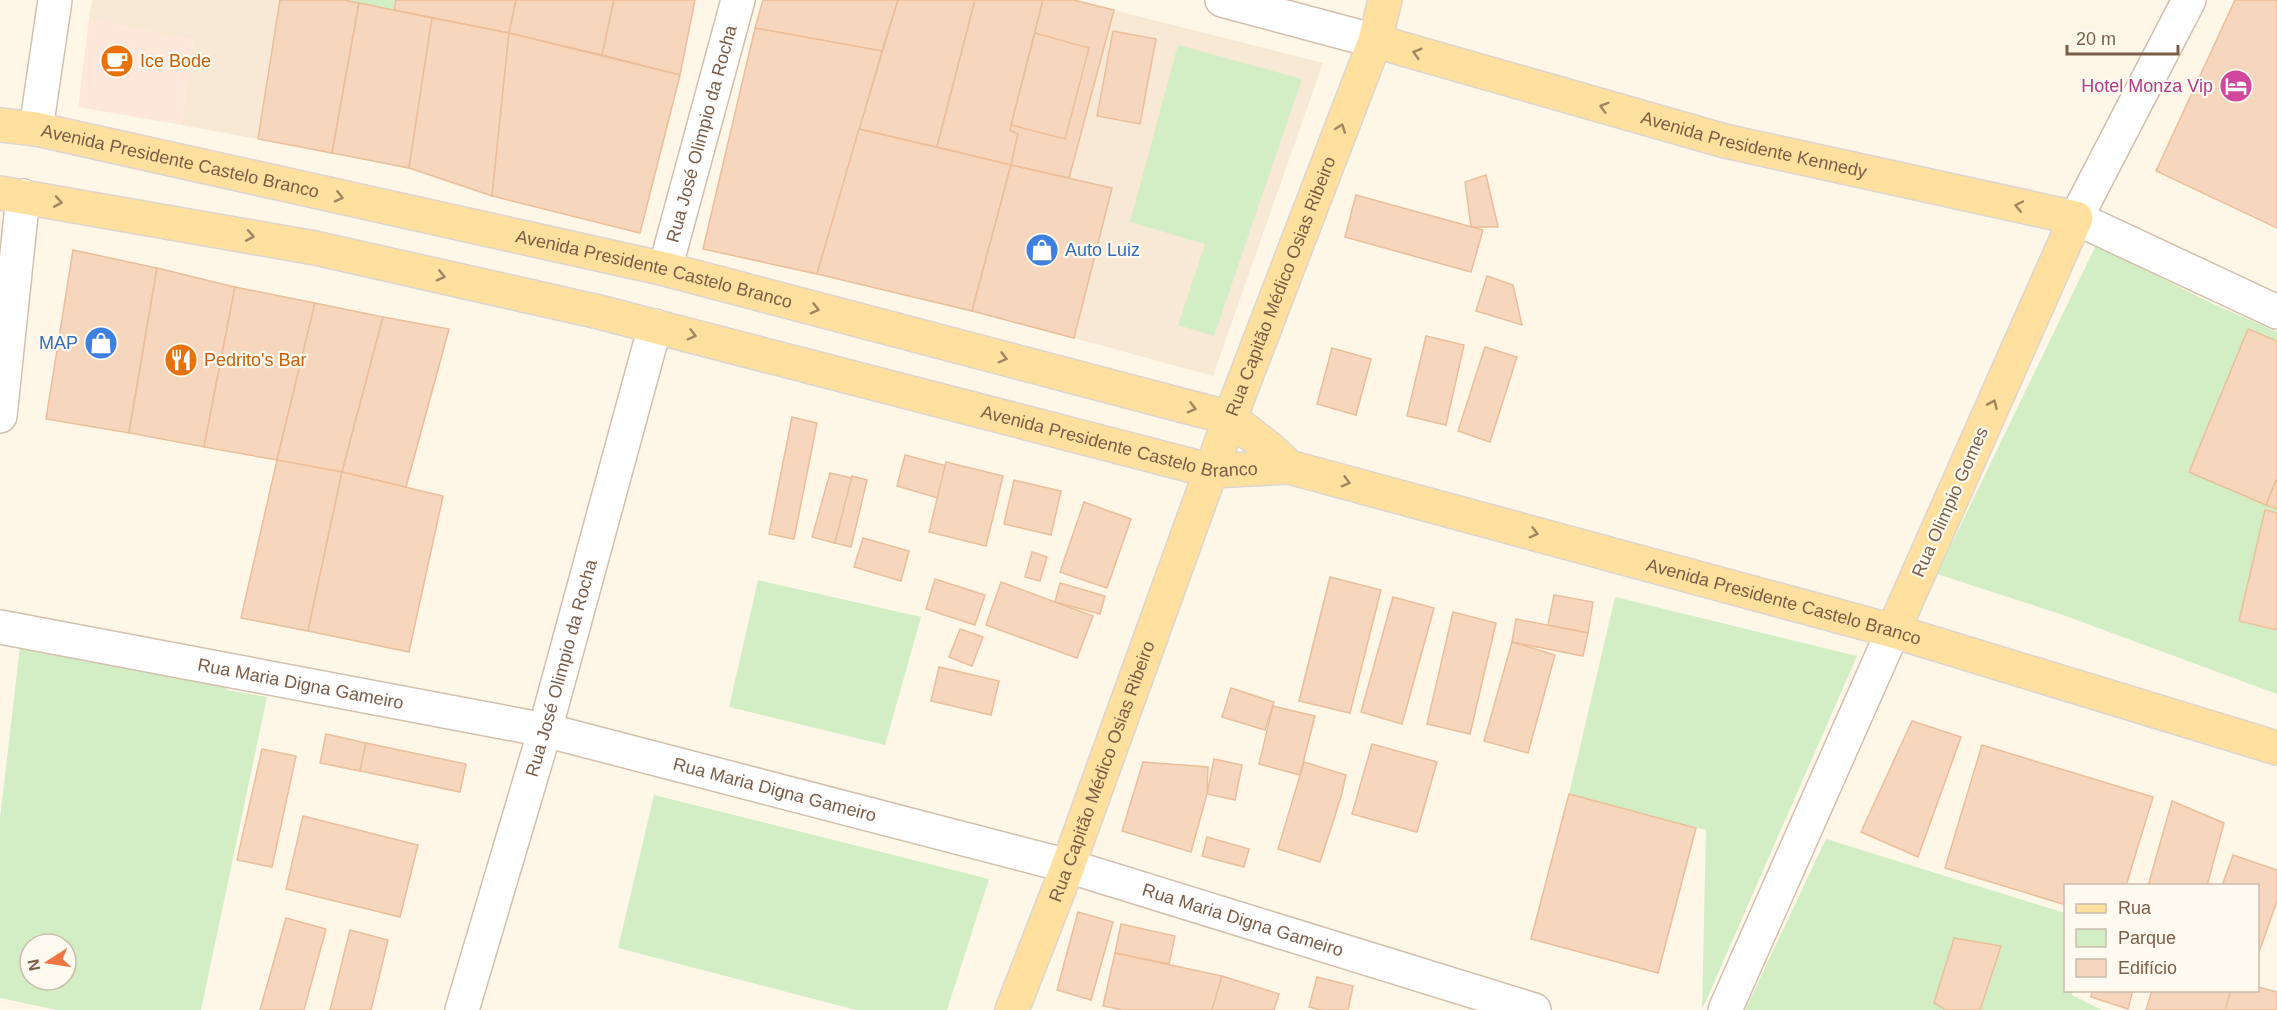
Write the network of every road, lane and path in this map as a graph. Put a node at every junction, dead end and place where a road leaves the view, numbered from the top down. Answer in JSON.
{"nodes":[{"id":1,"x":55,"y":0,"type":"edge"},
{"id":2,"x":738,"y":0,"type":"edge"},
{"id":3,"x":1222,"y":0,"type":"edge"},
{"id":4,"x":1385,"y":0,"type":"edge"},
{"id":5,"x":2188,"y":0,"type":"edge"},
{"id":6,"x":1375,"y":41,"type":"junction"},
{"id":7,"x":0,"y":125,"type":"edge"},
{"id":8,"x":36,"y":129,"type":"junction"},
{"id":9,"x":12,"y":195,"type":"edge"},
{"id":10,"x":2076,"y":218,"type":"junction"},
{"id":11,"x":665,"y":269,"type":"junction"},
{"id":12,"x":6,"y":309,"type":"edge"},
{"id":13,"x":2277,"y":312,"type":"edge"},
{"id":14,"x":655,"y":326,"type":"junction"},
{"id":15,"x":0,"y":416,"type":"edge"},
{"id":16,"x":1230,"y":418,"type":"junction"},
{"id":17,"x":1169,"y":462,"type":"junction"},
{"id":18,"x":1289,"y":467,"type":"junction"},
{"id":19,"x":1212,"y":471,"type":"junction"},
{"id":20,"x":1189,"y":532,"type":"junction"},
{"id":21,"x":0,"y":627,"type":"edge"},
{"id":22,"x":1893,"y":631,"type":"junction"},
{"id":23,"x":545,"y":730,"type":"junction"},
{"id":24,"x":2277,"y":748,"type":"edge"},
{"id":25,"x":1068,"y":866,"type":"junction"},
{"id":26,"x":462,"y":1010,"type":"edge"},
{"id":27,"x":1012,"y":1010,"type":"edge"},
{"id":28,"x":1534,"y":1010,"type":"edge"},
{"id":29,"x":1725,"y":1010,"type":"edge"}],
"edges":[{"from":1,"to":8,"type":"street"},
{"from":2,"to":11,"type":"street","name":"Rua José Olimpio da Rocha"},
{"from":3,"to":6,"type":"street","name":"Avenida Presidente Kennedy"},
{"from":4,"to":6,"type":"main road","name":"Rua Capitão Médico Osias Ribeiro"},
{"from":5,"to":10,"type":"street","name":"Rua Olimpio Gomes"},
{"from":10,"to":6,"type":"main road","name":"Avenida Presidente Kennedy","one_way":true},
{"from":16,"to":6,"type":"main road","name":"Rua Capitão Médico Osias Ribeiro","one_way":true},
{"from":7,"to":8,"type":"main road","name":"Avenida Presidente Castelo Branco"},
{"from":8,"to":11,"type":"main road","name":"Avenida Presidente Castelo Branco","one_way":true},
{"from":9,"to":12,"type":"street"},
{"from":9,"to":14,"type":"main road","name":"Avenida Presidente Castelo Branco","one_way":true},
{"from":10,"to":13,"type":"street","name":"Avenida Presidente Kennedy"},
{"from":22,"to":10,"type":"main road","name":"Rua Olimpio Gomes","one_way":true},
{"from":11,"to":16,"type":"main road","name":"Avenida Presidente Castelo Branco","one_way":true},
{"from":12,"to":15,"type":"street"},
{"from":14,"to":17,"type":"main road","name":"Avenida Presidente Castelo Branco","one_way":true},
{"from":14,"to":23,"type":"street","name":"Rua José Olimpio da Rocha"},
{"from":16,"to":18,"type":"main road","name":"Avenida Presidente Castelo Branco"},
{"from":16,"to":19,"type":"main road","name":"Rua Capitão Médico Osias Ribeiro"},
{"from":17,"to":19,"type":"main road","name":"Avenida Presidente Castelo Branco"},
{"from":17,"to":20,"type":"main road","name":"Rua Capitão Médico Osias Ribeiro"},
{"from":18,"to":19,"type":"main road","name":"Avenida Presidente Castelo Branco"},
{"from":18,"to":22,"type":"main road","name":"Avenida Presidente Castelo Branco","one_way":true},
{"from":19,"to":20,"type":"main road","name":"Rua Capitão Médico Osias Ribeiro"},
{"from":20,"to":25,"type":"main road","name":"Rua Capitão Médico Osias Ribeiro"},
{"from":21,"to":23,"type":"street","name":"Rua Maria Digna Gameiro"},
{"from":22,"to":24,"type":"main road","name":"Avenida Presidente Castelo Branco"},
{"from":22,"to":29,"type":"street","name":"Rua Olimpio Gomes"},
{"from":23,"to":25,"type":"street","name":"Rua Maria Digna Gameiro"},
{"from":23,"to":26,"type":"street","name":"Rua José Olimpio da Rocha"},
{"from":25,"to":27,"type":"main road","name":"Rua Capitão Médico Osias Ribeiro"},
{"from":25,"to":28,"type":"street","name":"Rua Maria Digna Gameiro"}]}
